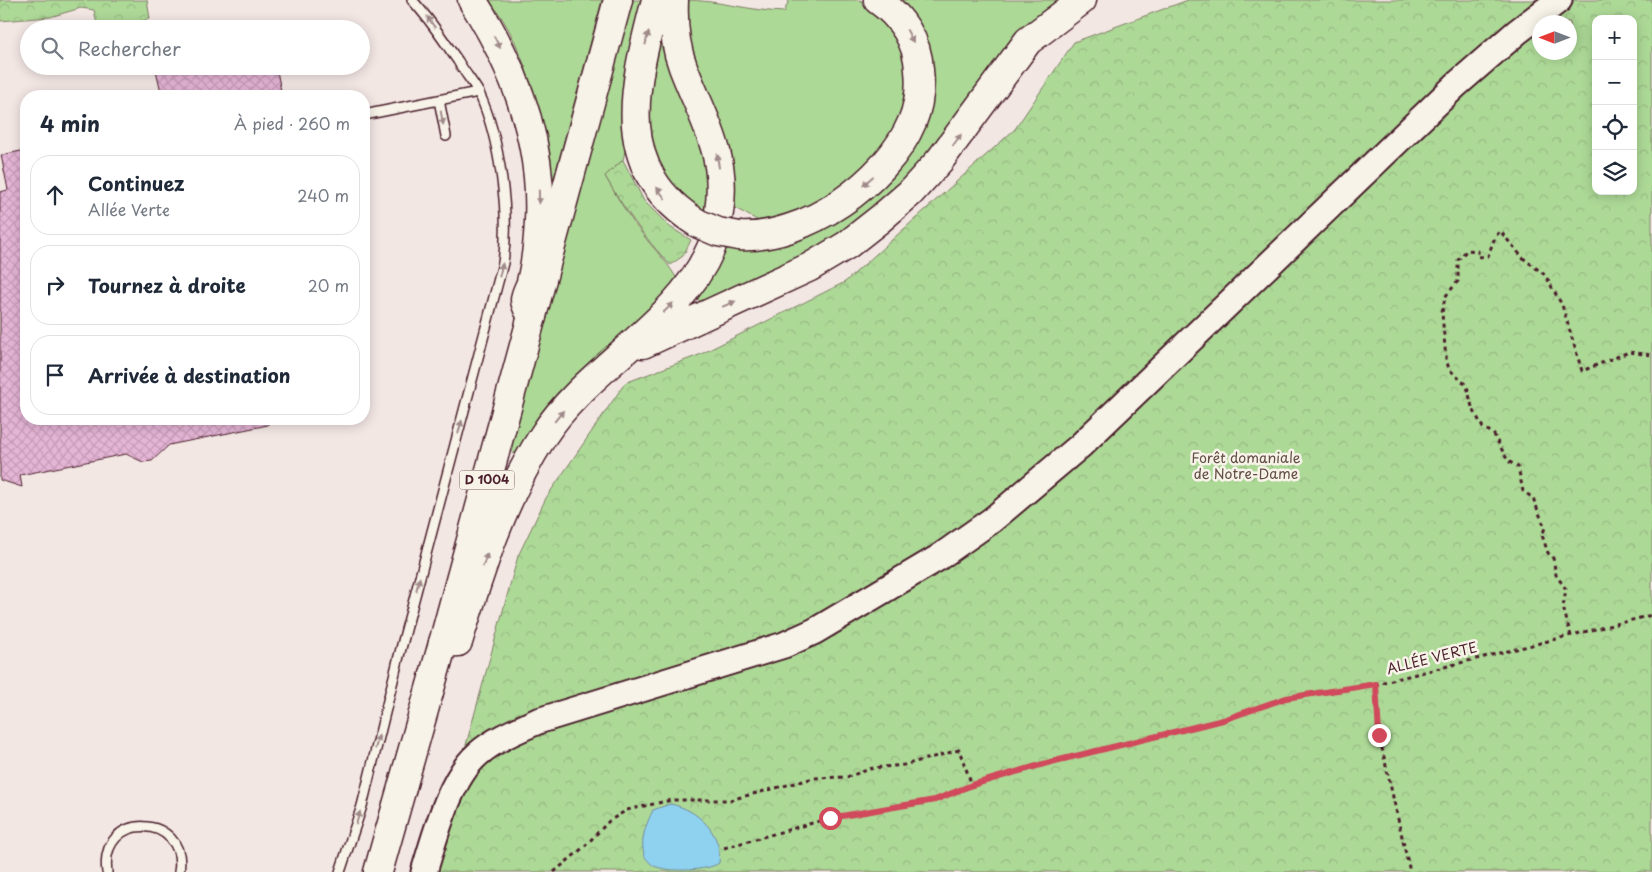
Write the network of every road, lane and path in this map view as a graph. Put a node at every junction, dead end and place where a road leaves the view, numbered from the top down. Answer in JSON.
{"nodes":[{"id":1,"x":412,"y":0,"type":"edge"},
{"id":2,"x":472,"y":0,"type":"edge"},
{"id":3,"x":618,"y":0,"type":"edge"},
{"id":4,"x":656,"y":0,"type":"edge"},
{"id":5,"x":674,"y":0,"type":"edge"},
{"id":6,"x":878,"y":0,"type":"edge"},
{"id":7,"x":1082,"y":0,"type":"edge"},
{"id":8,"x":1559,"y":0,"type":"edge"},
{"id":9,"x":478,"y":92,"type":"junction"},
{"id":10,"x":439,"y":100,"type":"junction"},
{"id":11,"x":370,"y":114,"type":"edge"},
{"id":12,"x":446,"y":136,"type":"dead end"},
{"id":13,"x":532,"y":317,"type":"junction"},
{"id":14,"x":1652,"y":354,"type":"edge"},
{"id":15,"x":622,"y":355,"type":"junction"},
{"id":16,"x":1652,"y":615,"type":"edge"},
{"id":17,"x":1571,"y":636,"type":"junction"},
{"id":18,"x":443,"y":643,"type":"junction"},
{"id":19,"x":1376,"y":684,"type":"junction"},
{"id":20,"x":972,"y":785,"type":"junction"},
{"id":21,"x":724,"y":848,"type":"dead end"},
{"id":22,"x":107,"y":872,"type":"edge"},
{"id":23,"x":179,"y":872,"type":"edge"},
{"id":24,"x":340,"y":872,"type":"edge"},
{"id":25,"x":378,"y":872,"type":"edge"},
{"id":26,"x":424,"y":872,"type":"edge"},
{"id":27,"x":554,"y":872,"type":"edge"},
{"id":28,"x":1410,"y":872,"type":"edge"}],
"edges":[{"from":9,"to":1,"type":"lane","one_way":true},
{"from":2,"to":13,"type":"main road","one_way":true},
{"from":3,"to":13,"type":"main road","number":"D 1004"},
{"from":6,"to":4,"type":"main road","one_way":true,"bridge":true},
{"from":15,"to":5,"type":"main road","one_way":true},
{"from":15,"to":7,"type":"main road","one_way":true},
{"from":8,"to":26,"type":"street"},
{"from":9,"to":10,"type":"lane"},
{"from":24,"to":9,"type":"lane","one_way":true},
{"from":10,"to":11,"type":"lane"},
{"from":10,"to":12,"type":"lane","one_way":true},
{"from":13,"to":18,"type":"main road","number":"D 1004"},
{"from":14,"to":17,"type":"path"},
{"from":18,"to":15,"type":"main road","one_way":true},
{"from":16,"to":17,"type":"path","name":"ALLÉE VERTE"},
{"from":17,"to":19,"type":"path","name":"ALLÉE VERTE"},
{"from":18,"to":25,"type":"main road","number":"D 1004"},
{"from":19,"to":20,"type":"path","name":"ALLÉE VERTE"},
{"from":19,"to":28,"type":"path"},
{"from":20,"to":21,"type":"path","name":"ALLÉE VERTE"},
{"from":20,"to":27,"type":"path"},
{"from":22,"to":23,"type":"lane"}]}
